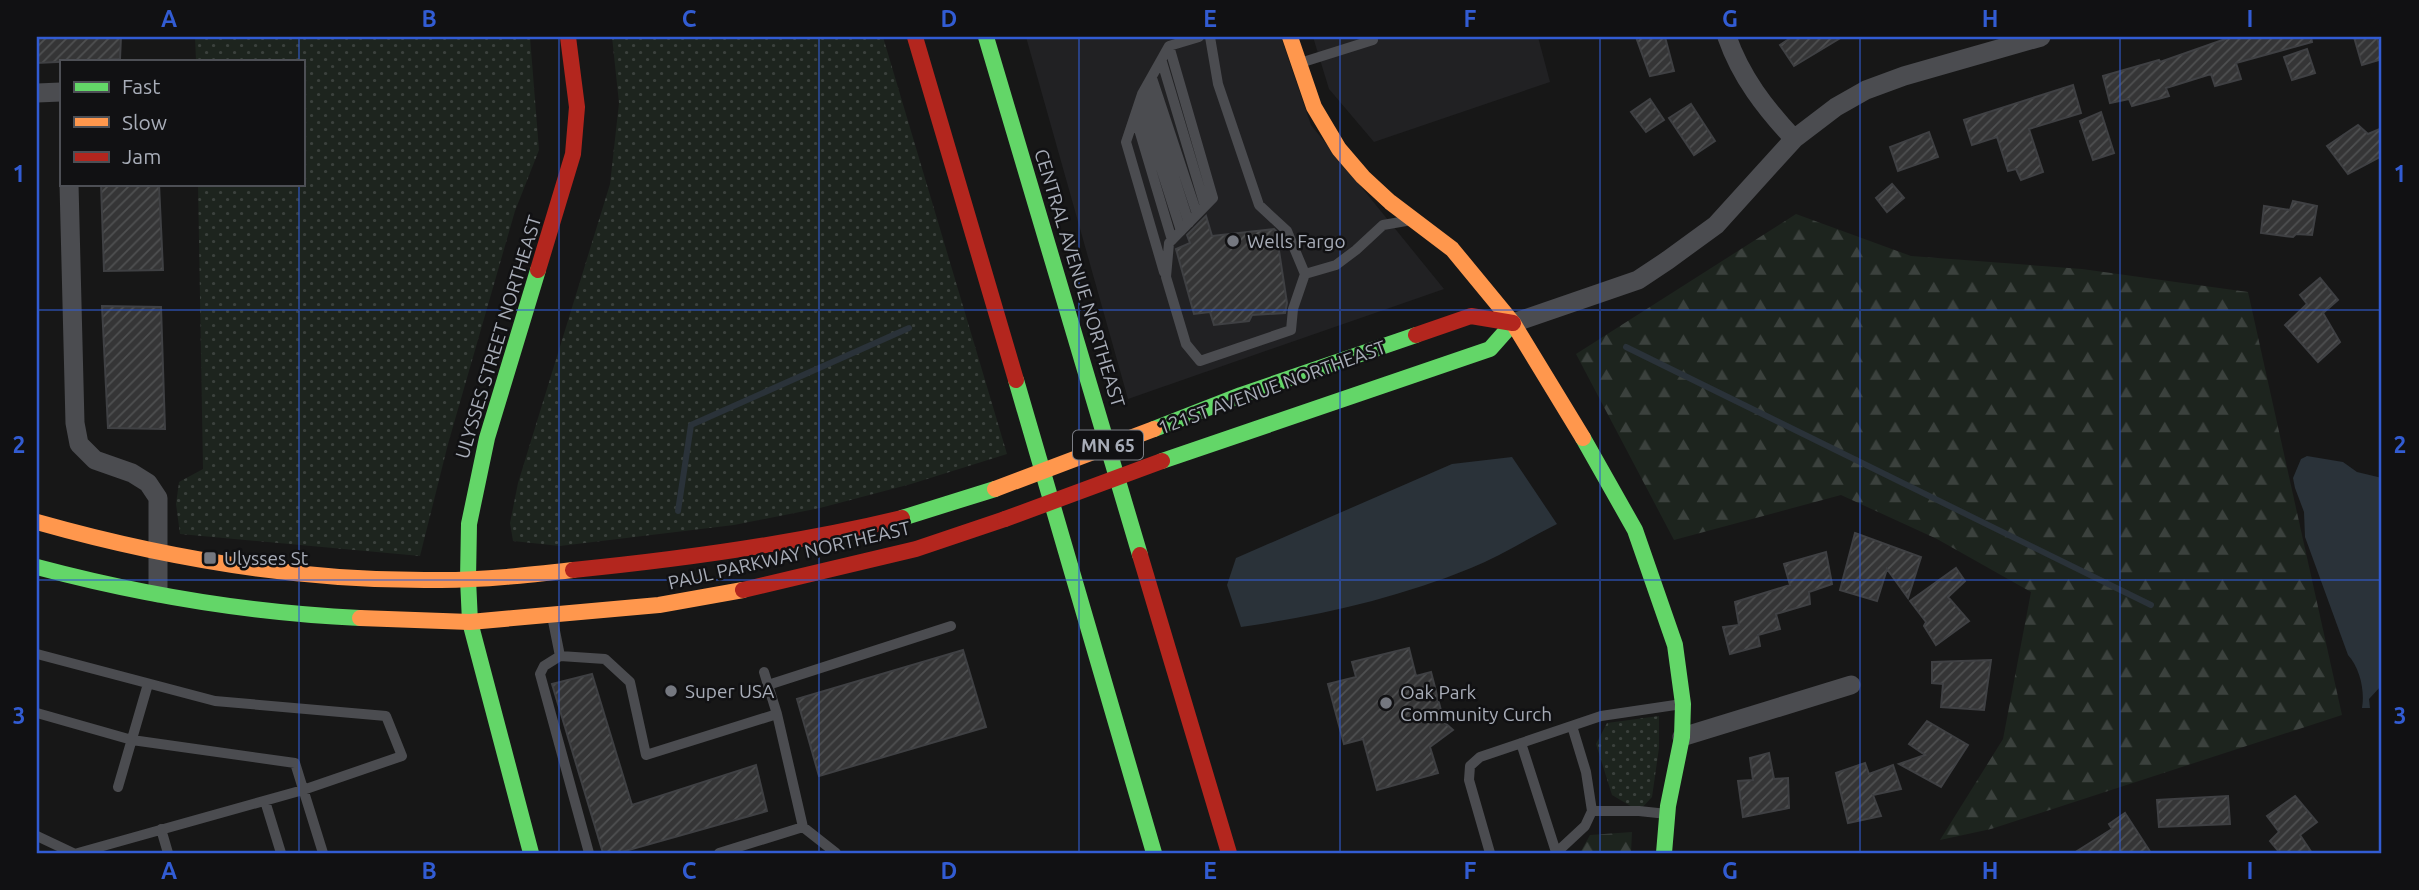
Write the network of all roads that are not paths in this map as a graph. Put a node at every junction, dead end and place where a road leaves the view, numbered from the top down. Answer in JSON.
{"nodes":[{"id":1,"x":568,"y":37,"type":"edge"},
{"id":2,"x":915,"y":37,"type":"edge"},
{"id":3,"x":986,"y":37,"type":"edge"},
{"id":4,"x":1199,"y":37,"type":"edge"},
{"id":5,"x":1210,"y":37,"type":"edge"},
{"id":6,"x":1290,"y":37,"type":"edge"},
{"id":7,"x":1372,"y":37,"type":"edge"},
{"id":8,"x":1727,"y":37,"type":"edge"},
{"id":9,"x":2041,"y":37,"type":"edge"},
{"id":10,"x":1169,"y":46,"type":"junction"},
{"id":11,"x":1162,"y":62,"type":"junction"},
{"id":12,"x":1298,"y":64,"type":"junction"},
{"id":13,"x":1152,"y":78,"type":"junction"},
{"id":14,"x":1146,"y":89,"type":"junction"},
{"id":15,"x":60,"y":92,"type":"edge"},
{"id":16,"x":37,"y":93,"type":"edge"},
{"id":17,"x":1140,"y":102,"type":"junction"},
{"id":18,"x":1135,"y":116,"type":"junction"},
{"id":19,"x":1794,"y":138,"type":"junction"},
{"id":20,"x":69,"y":186,"type":"edge"},
{"id":21,"x":1205,"y":206,"type":"junction"},
{"id":22,"x":1197,"y":214,"type":"junction"},
{"id":23,"x":1415,"y":220,"type":"junction"},
{"id":24,"x":1189,"y":223,"type":"junction"},
{"id":25,"x":1181,"y":231,"type":"junction"},
{"id":26,"x":1172,"y":240,"type":"junction"},
{"id":27,"x":1305,"y":274,"type":"junction"},
{"id":28,"x":1166,"y":277,"type":"junction"},
{"id":29,"x":1513,"y":323,"type":"junction"},
{"id":30,"x":995,"y":489,"type":"joint"},
{"id":31,"x":1005,"y":519,"type":"joint"},
{"id":32,"x":37,"y":522,"type":"edge"},
{"id":33,"x":158,"y":552,"type":"junction"},
{"id":34,"x":37,"y":567,"type":"edge"},
{"id":35,"x":468,"y":579,"type":"junction"},
{"id":36,"x":158,"y":593,"type":"junction"},
{"id":37,"x":552,"y":616,"type":"junction"},
{"id":38,"x":470,"y":622,"type":"junction"},
{"id":39,"x":951,"y":626,"type":"dead end"},
{"id":40,"x":37,"y":653,"type":"edge"},
{"id":41,"x":560,"y":656,"type":"junction"},
{"id":42,"x":764,"y":672,"type":"dead end"},
{"id":43,"x":148,"y":684,"type":"junction"},
{"id":44,"x":768,"y":685,"type":"junction"},
{"id":45,"x":1851,"y":685,"type":"dead end"},
{"id":46,"x":1683,"y":704,"type":"junction"},
{"id":47,"x":37,"y":713,"type":"edge"},
{"id":48,"x":777,"y":713,"type":"junction"},
{"id":49,"x":1572,"y":726,"type":"junction"},
{"id":50,"x":1682,"y":737,"type":"junction"},
{"id":51,"x":132,"y":740,"type":"junction"},
{"id":52,"x":1521,"y":743,"type":"junction"},
{"id":53,"x":118,"y":787,"type":"dead end"},
{"id":54,"x":303,"y":790,"type":"junction"},
{"id":55,"x":265,"y":801,"type":"junction"},
{"id":56,"x":1592,"y":811,"type":"junction"},
{"id":57,"x":1667,"y":814,"type":"junction"},
{"id":58,"x":803,"y":827,"type":"junction"},
{"id":59,"x":161,"y":829,"type":"junction"},
{"id":60,"x":37,"y":836,"type":"edge"},
{"id":61,"x":73,"y":853,"type":"edge"},
{"id":62,"x":78,"y":853,"type":"edge"},
{"id":63,"x":168,"y":853,"type":"edge"},
{"id":64,"x":281,"y":853,"type":"edge"},
{"id":65,"x":323,"y":853,"type":"edge"},
{"id":66,"x":531,"y":853,"type":"edge"},
{"id":67,"x":589,"y":853,"type":"edge"},
{"id":68,"x":719,"y":853,"type":"edge"},
{"id":69,"x":836,"y":853,"type":"edge"},
{"id":70,"x":1154,"y":853,"type":"edge"},
{"id":71,"x":1229,"y":853,"type":"edge"},
{"id":72,"x":1490,"y":853,"type":"edge"},
{"id":73,"x":1556,"y":853,"type":"edge"},
{"id":74,"x":1664,"y":853,"type":"edge"}],
"edges":[{"from":1,"to":35,"type":"main road","name":"ULYSSES STREET NORTHEAST"},
{"from":2,"to":70,"type":"main road"},
{"from":3,"to":71,"type":"main road","name":"CENTRAL AVENUE NORTHEAST","number":"MN 65"},
{"from":4,"to":10,"type":"lane"},
{"from":5,"to":27,"type":"lane"},
{"from":6,"to":12,"type":"main road"},
{"from":7,"to":12,"type":"lane"},
{"from":8,"to":19,"type":"street"},
{"from":9,"to":19,"type":"street","name":"121ST AVENUE NORTHEAST"},
{"from":10,"to":11,"type":"lane"},
{"from":10,"to":21,"type":"lane"},
{"from":11,"to":13,"type":"lane"},
{"from":11,"to":21,"type":"lane"},
{"from":12,"to":23,"type":"main road"},
{"from":13,"to":14,"type":"lane"},
{"from":13,"to":22,"type":"lane"},
{"from":14,"to":17,"type":"lane"},
{"from":14,"to":24,"type":"lane"},
{"from":15,"to":16,"type":"street"},
{"from":17,"to":18,"type":"lane"},
{"from":17,"to":25,"type":"lane"},
{"from":18,"to":26,"type":"lane"},
{"from":18,"to":28,"type":"lane"},
{"from":19,"to":29,"type":"street","name":"121ST AVENUE NORTHEAST"},
{"from":20,"to":33,"type":"street"},
{"from":21,"to":22,"type":"lane"},
{"from":22,"to":24,"type":"lane"},
{"from":23,"to":27,"type":"lane"},
{"from":23,"to":29,"type":"main road"},
{"from":24,"to":25,"type":"lane"},
{"from":25,"to":26,"type":"lane"},
{"from":26,"to":28,"type":"lane"},
{"from":27,"to":28,"type":"lane"},
{"from":29,"to":30,"type":"main road","name":"121ST AVENUE NORTHEAST","bridge":true},
{"from":29,"to":31,"type":"main road","name":"121ST AVENUE NORTHEAST","bridge":true},
{"from":29,"to":46,"type":"main road"},
{"from":30,"to":35,"type":"main road","name":"PAUL PARKWAY NORTHEAST"},
{"from":31,"to":37,"type":"main road","name":"PAUL PARKWAY NORTHEAST"},
{"from":32,"to":33,"type":"main road","name":"PAUL PARKWAY NORTHEAST"},
{"from":33,"to":35,"type":"main road","name":"PAUL PARKWAY NORTHEAST"},
{"from":33,"to":36,"type":"street"},
{"from":34,"to":36,"type":"main road","name":"PAUL PARKWAY NORTHEAST"},
{"from":35,"to":38,"type":"main road","name":"ULYSSES STREET NORTHEAST"},
{"from":36,"to":38,"type":"main road","name":"PAUL PARKWAY NORTHEAST"},
{"from":37,"to":38,"type":"main road","name":"PAUL PARKWAY NORTHEAST"},
{"from":37,"to":41,"type":"lane"},
{"from":38,"to":66,"type":"main road","name":"ULYSSES STREET NORTHEAST"},
{"from":39,"to":44,"type":"lane"},
{"from":40,"to":43,"type":"lane"},
{"from":41,"to":48,"type":"lane"},
{"from":41,"to":67,"type":"lane"},
{"from":42,"to":44,"type":"lane"},
{"from":43,"to":51,"type":"lane"},
{"from":43,"to":54,"type":"lane"},
{"from":44,"to":48,"type":"lane"},
{"from":45,"to":50,"type":"street"},
{"from":46,"to":49,"type":"lane"},
{"from":46,"to":50,"type":"main road"},
{"from":47,"to":51,"type":"lane"},
{"from":48,"to":58,"type":"lane"},
{"from":49,"to":52,"type":"lane"},
{"from":49,"to":56,"type":"lane"},
{"from":50,"to":57,"type":"main road"},
{"from":51,"to":53,"type":"lane"},
{"from":51,"to":54,"type":"lane"},
{"from":52,"to":72,"type":"lane"},
{"from":52,"to":73,"type":"lane"},
{"from":54,"to":55,"type":"lane"},
{"from":54,"to":65,"type":"lane"},
{"from":55,"to":59,"type":"lane"},
{"from":55,"to":64,"type":"lane"},
{"from":56,"to":57,"type":"lane"},
{"from":56,"to":73,"type":"lane"},
{"from":57,"to":74,"type":"main road"},
{"from":58,"to":68,"type":"lane"},
{"from":58,"to":69,"type":"lane"},
{"from":59,"to":62,"type":"lane"},
{"from":59,"to":63,"type":"lane"},
{"from":60,"to":61,"type":"lane"}]}
